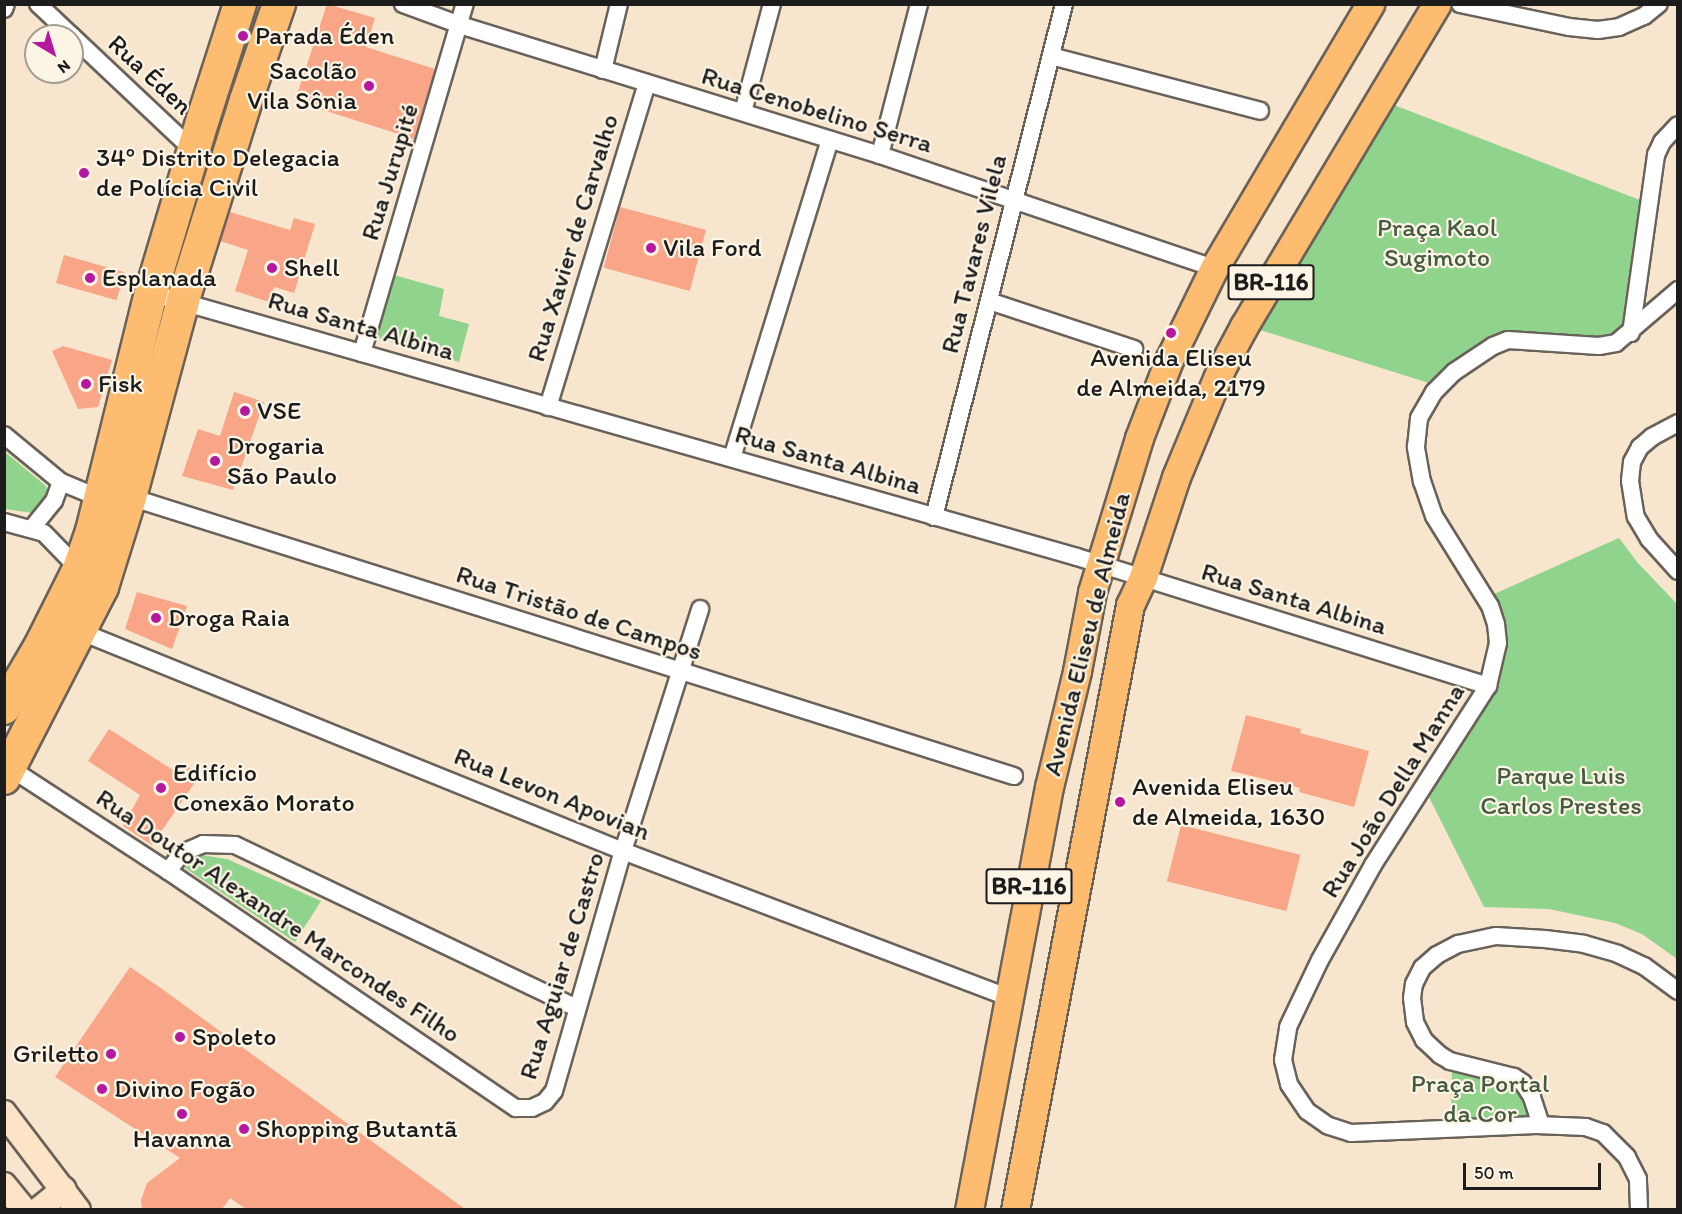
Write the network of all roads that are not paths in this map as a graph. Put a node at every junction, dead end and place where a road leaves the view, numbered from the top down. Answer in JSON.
{"nodes":[{"id":1,"x":6,"y":4,"type":"edge"},
{"id":2,"x":38,"y":4,"type":"edge"},
{"id":3,"x":240,"y":4,"type":"edge"},
{"id":4,"x":279,"y":4,"type":"edge"},
{"id":5,"x":403,"y":4,"type":"edge"},
{"id":6,"x":465,"y":4,"type":"edge"},
{"id":7,"x":619,"y":4,"type":"edge"},
{"id":8,"x":772,"y":4,"type":"edge"},
{"id":9,"x":919,"y":4,"type":"edge"},
{"id":10,"x":1064,"y":4,"type":"edge"},
{"id":11,"x":1370,"y":4,"type":"edge"},
{"id":12,"x":1437,"y":4,"type":"edge"},
{"id":13,"x":1460,"y":4,"type":"edge"},
{"id":14,"x":1659,"y":4,"type":"edge"},
{"id":15,"x":4,"y":9,"type":"edge"},
{"id":16,"x":59,"y":24,"type":"edge"},
{"id":17,"x":460,"y":25,"type":"junction"},
{"id":18,"x":84,"y":47,"type":"edge"},
{"id":19,"x":1051,"y":56,"type":"junction"},
{"id":20,"x":603,"y":70,"type":"junction"},
{"id":21,"x":647,"y":84,"type":"junction"},
{"id":22,"x":1260,"y":111,"type":"dead end"},
{"id":23,"x":743,"y":112,"type":"junction"},
{"id":24,"x":1677,"y":125,"type":"edge"},
{"id":25,"x":830,"y":140,"type":"junction"},
{"id":26,"x":193,"y":150,"type":"junction"},
{"id":27,"x":880,"y":155,"type":"junction"},
{"id":28,"x":1015,"y":200,"type":"junction"},
{"id":29,"x":1214,"y":268,"type":"junction"},
{"id":30,"x":1677,"y":290,"type":"edge"},
{"id":31,"x":151,"y":293,"type":"junction"},
{"id":32,"x":183,"y":300,"type":"junction"},
{"id":33,"x":989,"y":301,"type":"junction"},
{"id":34,"x":1631,"y":333,"type":"junction"},
{"id":35,"x":1134,"y":349,"type":"dead end"},
{"id":36,"x":362,"y":353,"type":"junction"},
{"id":37,"x":548,"y":407,"type":"junction"},
{"id":38,"x":1677,"y":423,"type":"edge"},
{"id":39,"x":4,"y":435,"type":"edge"},
{"id":40,"x":732,"y":458,"type":"junction"},
{"id":41,"x":61,"y":482,"type":"junction"},
{"id":42,"x":116,"y":498,"type":"junction"},
{"id":43,"x":934,"y":517,"type":"junction"},
{"id":44,"x":4,"y":522,"type":"edge"},
{"id":45,"x":32,"y":528,"type":"junction"},
{"id":46,"x":1100,"y":564,"type":"junction"},
{"id":47,"x":79,"y":569,"type":"junction"},
{"id":48,"x":1677,"y":571,"type":"edge"},
{"id":49,"x":1143,"y":578,"type":"junction"},
{"id":50,"x":700,"y":609,"type":"dead end"},
{"id":51,"x":79,"y":631,"type":"junction"},
{"id":52,"x":680,"y":672,"type":"junction"},
{"id":53,"x":1488,"y":686,"type":"junction"},
{"id":54,"x":4,"y":708,"type":"edge"},
{"id":55,"x":7,"y":773,"type":"edge"},
{"id":56,"x":1014,"y":776,"type":"dead end"},
{"id":57,"x":623,"y":851,"type":"junction"},
{"id":58,"x":168,"y":871,"type":"junction"},
{"id":59,"x":1677,"y":991,"type":"edge"},
{"id":60,"x":1008,"y":997,"type":"junction"},
{"id":61,"x":576,"y":1008,"type":"junction"},
{"id":62,"x":516,"y":1108,"type":"joint"},
{"id":63,"x":4,"y":1113,"type":"edge"},
{"id":64,"x":1541,"y":1125,"type":"junction"},
{"id":65,"x":4,"y":1185,"type":"edge"},
{"id":66,"x":64,"y":1189,"type":"junction"},
{"id":67,"x":24,"y":1209,"type":"edge"},
{"id":68,"x":38,"y":1209,"type":"edge"},
{"id":69,"x":78,"y":1209,"type":"edge"},
{"id":70,"x":969,"y":1209,"type":"edge"},
{"id":71,"x":1015,"y":1209,"type":"edge"},
{"id":72,"x":1640,"y":1209,"type":"edge"}],
"edges":[{"from":1,"to":15,"type":"street"},
{"from":2,"to":16,"type":"street","name":"Rua Éden"},
{"from":3,"to":26,"type":"highway"},
{"from":4,"to":32,"type":"highway"},
{"from":5,"to":17,"type":"street","name":"Rua Cenobelino Serra"},
{"from":6,"to":17,"type":"street","name":"Rua Jurupité"},
{"from":7,"to":20,"type":"street"},
{"from":8,"to":23,"type":"street"},
{"from":9,"to":27,"type":"street"},
{"from":10,"to":19,"type":"street","name":"Rua Tavares Vilela"},
{"from":11,"to":29,"type":"main road","name":"Avenida Eliseu de Almeida","number":"BR-116"},
{"from":12,"to":49,"type":"main road","name":"Avenida Eliseu de Almeida","number":"BR-116"},
{"from":13,"to":14,"type":"street"},
{"from":17,"to":20,"type":"street","name":"Rua Cenobelino Serra"},
{"from":17,"to":36,"type":"street","name":"Rua Jurupité"},
{"from":18,"to":26,"type":"street","name":"Rua Éden"},
{"from":19,"to":22,"type":"street"},
{"from":19,"to":28,"type":"street","name":"Rua Tavares Vilela"},
{"from":20,"to":21,"type":"street","name":"Rua Cenobelino Serra"},
{"from":21,"to":23,"type":"street","name":"Rua Cenobelino Serra"},
{"from":21,"to":37,"type":"street","name":"Rua Xavier de Carvalho"},
{"from":23,"to":25,"type":"street","name":"Rua Cenobelino Serra"},
{"from":24,"to":34,"type":"street"},
{"from":25,"to":27,"type":"street","name":"Rua Cenobelino Serra"},
{"from":25,"to":40,"type":"street"},
{"from":26,"to":31,"type":"highway"},
{"from":27,"to":28,"type":"street","name":"Rua Cenobelino Serra"},
{"from":28,"to":29,"type":"street","name":"Rua Cenobelino Serra"},
{"from":28,"to":33,"type":"street","name":"Rua Tavares Vilela"},
{"from":29,"to":46,"type":"main road","name":"Avenida Eliseu de Almeida","number":"BR-116"},
{"from":30,"to":34,"type":"street","name":"Rua João Della Manna"},
{"from":31,"to":32,"type":"street","name":"Rua Santa Albina"},
{"from":31,"to":42,"type":"highway"},
{"from":32,"to":36,"type":"street","name":"Rua Santa Albina"},
{"from":32,"to":42,"type":"highway"},
{"from":33,"to":35,"type":"street"},
{"from":33,"to":43,"type":"street","name":"Rua Tavares Vilela"},
{"from":34,"to":53,"type":"street","name":"Rua João Della Manna"},
{"from":36,"to":37,"type":"street","name":"Rua Santa Albina"},
{"from":37,"to":40,"type":"street","name":"Rua Santa Albina"},
{"from":38,"to":48,"type":"street"},
{"from":39,"to":41,"type":"street","name":"Rua Tristão de Campos"},
{"from":40,"to":43,"type":"street","name":"Rua Santa Albina"},
{"from":41,"to":42,"type":"street","name":"Rua Tristão de Campos"},
{"from":41,"to":45,"type":"street"},
{"from":42,"to":47,"type":"highway"},
{"from":42,"to":51,"type":"highway"},
{"from":42,"to":52,"type":"street","name":"Rua Tristão de Campos"},
{"from":43,"to":46,"type":"street","name":"Rua Santa Albina"},
{"from":44,"to":45,"type":"street"},
{"from":45,"to":47,"type":"street"},
{"from":46,"to":49,"type":"street","name":"Rua Santa Albina"},
{"from":46,"to":60,"type":"main road","name":"Avenida Eliseu de Almeida","number":"BR-116"},
{"from":47,"to":54,"type":"highway"},
{"from":49,"to":53,"type":"street","name":"Rua Santa Albina"},
{"from":49,"to":71,"type":"main road","name":"Avenida Eliseu de Almeida","number":"BR-116"},
{"from":50,"to":52,"type":"street","name":"Rua Aguiar de Castro"},
{"from":51,"to":55,"type":"highway"},
{"from":51,"to":57,"type":"street","name":"Rua Levon Apovian"},
{"from":52,"to":56,"type":"street","name":"Rua Tristão de Campos"},
{"from":52,"to":57,"type":"street","name":"Rua Aguiar de Castro"},
{"from":53,"to":64,"type":"street","name":"Rua João Della Manna"},
{"from":55,"to":58,"type":"street","name":"Rua Doutor Alexandre Marcondes Filho"},
{"from":57,"to":60,"type":"street","name":"Rua Levon Apovian"},
{"from":57,"to":61,"type":"street","name":"Rua Aguiar de Castro"},
{"from":58,"to":61,"type":"street"},
{"from":58,"to":62,"type":"street","name":"Rua Doutor Alexandre Marcondes Filho"},
{"from":59,"to":64,"type":"street"},
{"from":60,"to":70,"type":"main road","name":"Avenida Eliseu de Almeida","number":"BR-116"},
{"from":61,"to":62,"type":"street","name":"Rua Aguiar de Castro"},
{"from":63,"to":66,"type":"main road"},
{"from":64,"to":72,"type":"street","name":"Rua João Della Manna"},
{"from":65,"to":67,"type":"main road"},
{"from":66,"to":68,"type":"main road"},
{"from":66,"to":69,"type":"main road"}]}
